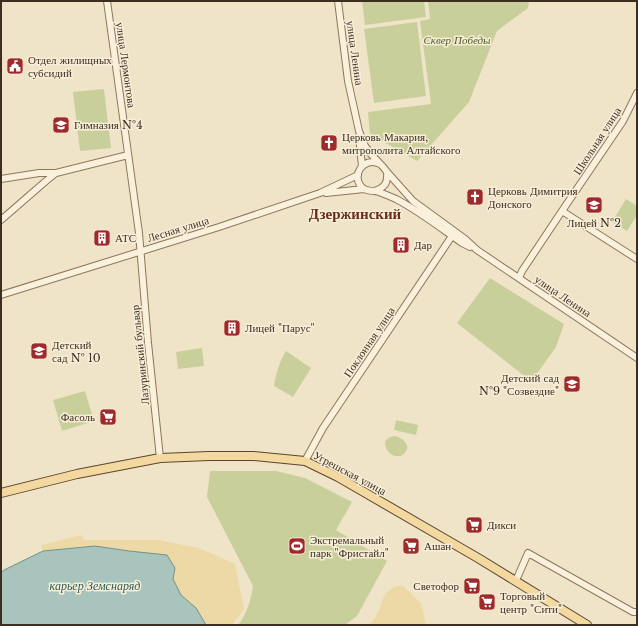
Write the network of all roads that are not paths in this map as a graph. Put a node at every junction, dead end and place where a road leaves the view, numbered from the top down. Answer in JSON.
{"nodes":[{"id":1,"x":108,"y":1,"type":"edge"},
{"id":2,"x":338,"y":1,"type":"edge"},
{"id":3,"x":637,"y":93,"type":"edge"},
{"id":4,"x":359,"y":131,"type":"junction"},
{"id":5,"x":128,"y":155,"type":"junction"},
{"id":6,"x":382,"y":165,"type":"junction"},
{"id":7,"x":362,"y":166,"type":"junction"},
{"id":8,"x":387,"y":172,"type":"junction"},
{"id":9,"x":56,"y":173,"type":"junction"},
{"id":10,"x":358,"y":175,"type":"junction"},
{"id":11,"x":1,"y":179,"type":"edge"},
{"id":12,"x":364,"y":189,"type":"junction"},
{"id":13,"x":375,"y":191,"type":"junction"},
{"id":14,"x":320,"y":193,"type":"junction"},
{"id":15,"x":562,"y":211,"type":"junction"},
{"id":16,"x":1,"y":220,"type":"edge"},
{"id":17,"x":452,"y":236,"type":"junction"},
{"id":18,"x":477,"y":250,"type":"junction"},
{"id":19,"x":140,"y":251,"type":"junction"},
{"id":20,"x":637,"y":259,"type":"edge"},
{"id":21,"x":519,"y":278,"type":"junction"},
{"id":22,"x":1,"y":295,"type":"edge"},
{"id":23,"x":637,"y":358,"type":"edge"},
{"id":24,"x":160,"y":458,"type":"junction"},
{"id":25,"x":305,"y":461,"type":"junction"},
{"id":26,"x":1,"y":492,"type":"edge"},
{"id":27,"x":515,"y":581,"type":"junction"},
{"id":28,"x":637,"y":612,"type":"edge"},
{"id":29,"x":587,"y":625,"type":"edge"}],
"edges":[{"from":1,"to":5,"type":"street","name":"улица Лермонтова"},
{"from":2,"to":4,"type":"street","name":"улица Ленина"},
{"from":3,"to":15,"type":"street","name":"Школьная улица"},
{"from":4,"to":6,"type":"street","name":"улица Ленина"},
{"from":4,"to":7,"type":"street","name":"улица Ленина"},
{"from":5,"to":9,"type":"street"},
{"from":5,"to":19,"type":"street","name":"улица Лермонтова"},
{"from":6,"to":7,"type":"street"},
{"from":6,"to":8,"type":"street","name":"улица Ленина"},
{"from":7,"to":10,"type":"street","name":"улица Ленина"},
{"from":8,"to":13,"type":"street"},
{"from":8,"to":18,"type":"street","name":"улица Ленина"},
{"from":9,"to":11,"type":"street"},
{"from":9,"to":16,"type":"street"},
{"from":10,"to":12,"type":"street"},
{"from":10,"to":14,"type":"street","name":"Лесная улица"},
{"from":12,"to":13,"type":"street","name":"улица Ленина"},
{"from":12,"to":14,"type":"street","name":"улица Ленина"},
{"from":13,"to":17,"type":"street","name":"улица Ленина"},
{"from":14,"to":19,"type":"street","name":"Лесная улица"},
{"from":15,"to":20,"type":"street"},
{"from":15,"to":21,"type":"street","name":"Школьная улица"},
{"from":17,"to":18,"type":"street","name":"улица Ленина"},
{"from":17,"to":25,"type":"street","name":"Поклонная улица"},
{"from":18,"to":21,"type":"street","name":"улица Ленина"},
{"from":19,"to":22,"type":"street","name":"Лесная улица"},
{"from":19,"to":24,"type":"street","name":"Лазуринский бульвар"},
{"from":21,"to":23,"type":"street","name":"улица Ленина"},
{"from":24,"to":25,"type":"main road","name":"Угрешская улица"},
{"from":24,"to":26,"type":"main road","name":"Угрешская улица"},
{"from":25,"to":27,"type":"main road","name":"Угрешская улица"},
{"from":27,"to":28,"type":"street"},
{"from":27,"to":29,"type":"main road","name":"Угрешская улица"}]}
